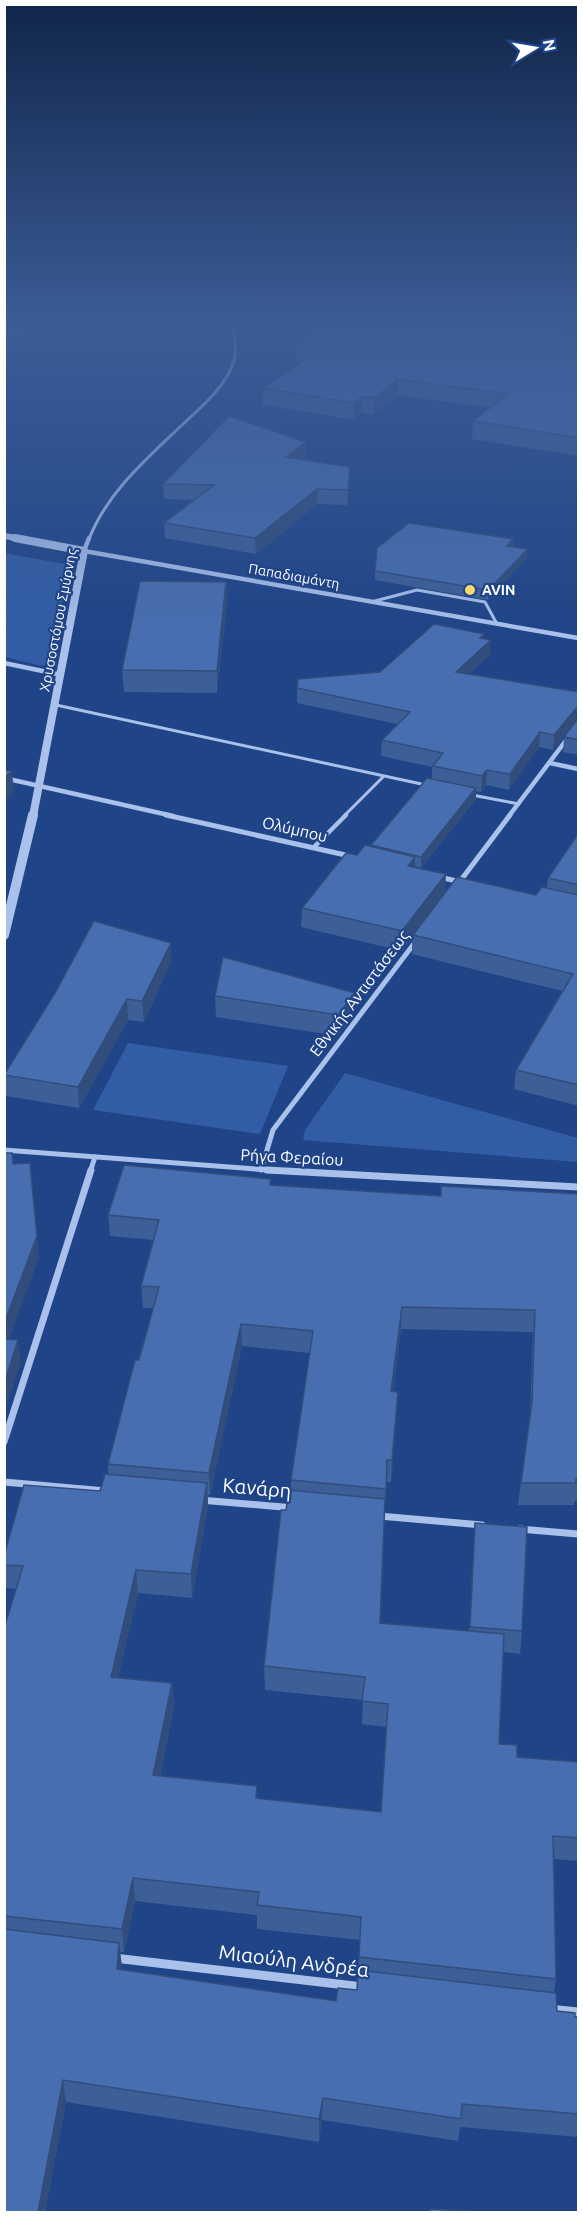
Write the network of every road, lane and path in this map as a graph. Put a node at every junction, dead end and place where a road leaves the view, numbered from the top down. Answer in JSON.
{"nodes":[{"id":1,"x":180,"y":427,"type":"edge"},
{"id":2,"x":4,"y":536,"type":"edge"},
{"id":3,"x":84,"y":551,"type":"junction"},
{"id":4,"x":371,"y":602,"type":"junction"},
{"id":5,"x":497,"y":624,"type":"junction"},
{"id":6,"x":579,"y":638,"type":"edge"},
{"id":7,"x":4,"y":663,"type":"edge"},
{"id":8,"x":62,"y":675,"type":"junction"},
{"id":9,"x":56,"y":705,"type":"junction"},
{"id":10,"x":573,"y":731,"type":"edge"},
{"id":11,"x":549,"y":763,"type":"junction"},
{"id":12,"x":579,"y":768,"type":"edge"},
{"id":13,"x":383,"y":777,"type":"junction"},
{"id":14,"x":4,"y":778,"type":"edge"},
{"id":15,"x":40,"y":786,"type":"junction"},
{"id":16,"x":428,"y":786,"type":"edge"},
{"id":17,"x":462,"y":793,"type":"edge"},
{"id":18,"x":519,"y":804,"type":"junction"},
{"id":19,"x":314,"y":847,"type":"junction"},
{"id":20,"x":359,"y":858,"type":"edge"},
{"id":21,"x":427,"y":874,"type":"edge"},
{"id":22,"x":460,"y":882,"type":"junction"},
{"id":23,"x":471,"y":884,"type":"edge"},
{"id":24,"x":453,"y":891,"type":"edge"},
{"id":25,"x":4,"y":935,"type":"edge"},
{"id":26,"x":417,"y":939,"type":"edge"},
{"id":27,"x":4,"y":1150,"type":"edge"},
{"id":28,"x":95,"y":1157,"type":"junction"},
{"id":29,"x":261,"y":1170,"type":"junction"},
{"id":30,"x":579,"y":1186,"type":"edge"},
{"id":31,"x":4,"y":1442,"type":"edge"},
{"id":32,"x":4,"y":1482,"type":"edge"},
{"id":33,"x":110,"y":1491,"type":"edge"},
{"id":34,"x":192,"y":1499,"type":"edge"},
{"id":35,"x":309,"y":1510,"type":"edge"},
{"id":36,"x":368,"y":1515,"type":"edge"},
{"id":37,"x":496,"y":1527,"type":"edge"},
{"id":38,"x":508,"y":1528,"type":"edge"},
{"id":39,"x":579,"y":1534,"type":"edge"},
{"id":40,"x":98,"y":1956,"type":"edge"},
{"id":41,"x":379,"y":1989,"type":"edge"},
{"id":42,"x":543,"y":2008,"type":"edge"},
{"id":43,"x":579,"y":2012,"type":"edge"}],
"edges":[{"from":1,"to":3,"type":"street","name":"Χρυσοστόμου Σμύρνης"},
{"from":2,"to":3,"type":"street","name":"Παπαδιαμάντη"},
{"from":3,"to":4,"type":"street","name":"Παπαδιαμάντη"},
{"from":3,"to":8,"type":"street","name":"Χρυσοστόμου Σμύρνης"},
{"from":4,"to":5,"type":"street","name":"Παπαδιαμάντη"},
{"from":4,"to":5,"type":"lane"},
{"from":5,"to":6,"type":"street","name":"Παπαδιαμάντη"},
{"from":7,"to":8,"type":"street"},
{"from":8,"to":9,"type":"street","name":"Χρυσοστόμου Σμύρνης"},
{"from":9,"to":13,"type":"lane"},
{"from":9,"to":15,"type":"street","name":"Χρυσοστόμου Σμύρνης"},
{"from":10,"to":11,"type":"street"},
{"from":11,"to":12,"type":"street"},
{"from":11,"to":18,"type":"street"},
{"from":13,"to":16,"type":"lane"},
{"from":13,"to":19,"type":"lane"},
{"from":14,"to":15,"type":"street","name":"Ολύμπου"},
{"from":15,"to":19,"type":"street","name":"Ολύμπου"},
{"from":15,"to":25,"type":"street","name":"Χρυσοστόμου Σμύρνης"},
{"from":17,"to":18,"type":"lane"},
{"from":18,"to":22,"type":"street"},
{"from":19,"to":20,"type":"street","name":"Ολύμπου"},
{"from":21,"to":22,"type":"street"},
{"from":22,"to":23,"type":"street"},
{"from":22,"to":24,"type":"street"},
{"from":26,"to":29,"type":"street","name":"Εθνικής Αντιστάσεως"},
{"from":27,"to":28,"type":"street","name":"Ρήγα Φεραίου"},
{"from":28,"to":29,"type":"street","name":"Ρήγα Φεραίου"},
{"from":28,"to":31,"type":"street"},
{"from":29,"to":30,"type":"street","name":"Ρήγα Φεραίου"},
{"from":32,"to":33,"type":"street"},
{"from":34,"to":35,"type":"street","name":"Κανάρη"},
{"from":36,"to":37,"type":"street"},
{"from":38,"to":39,"type":"street"},
{"from":40,"to":41,"type":"street","name":"Μιαούλη Ανδρέα"},
{"from":42,"to":43,"type":"street"}]}
